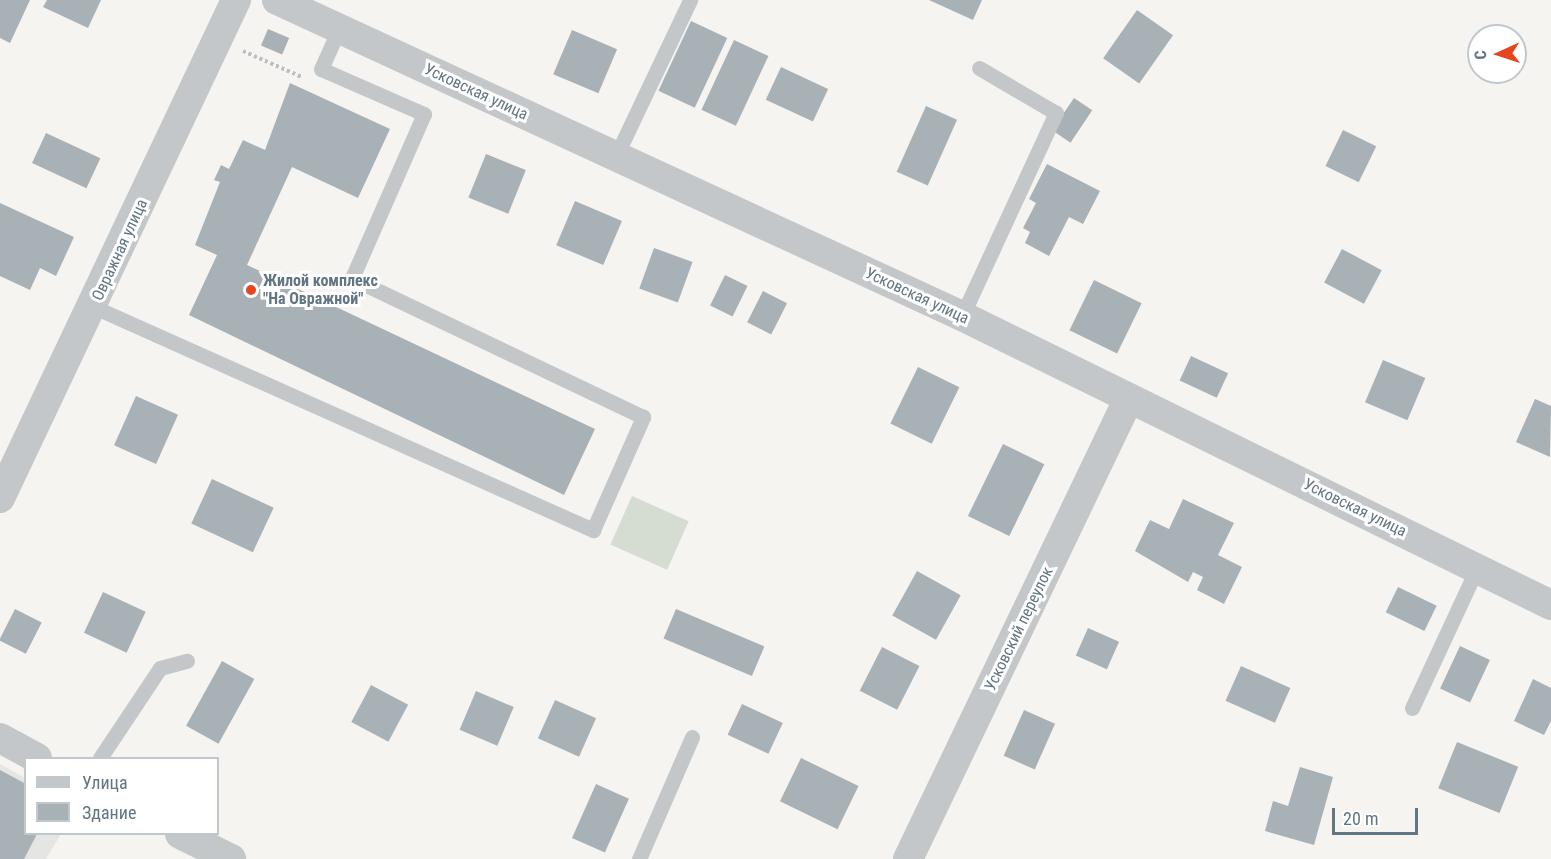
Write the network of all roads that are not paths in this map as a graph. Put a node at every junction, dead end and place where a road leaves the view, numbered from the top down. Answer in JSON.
{"nodes":[{"id":1,"x":236,"y":0,"type":"edge"},
{"id":2,"x":277,"y":0,"type":"edge"},
{"id":3,"x":690,"y":0,"type":"edge"},
{"id":4,"x":339,"y":29,"type":"junction"},
{"id":5,"x":979,"y":68,"type":"dead end"},
{"id":6,"x":616,"y":156,"type":"junction"},
{"id":7,"x":94,"y":307,"type":"junction"},
{"id":8,"x":962,"y":316,"type":"junction"},
{"id":9,"x":1129,"y":398,"type":"junction"},
{"id":10,"x":0,"y":498,"type":"edge"},
{"id":11,"x":1477,"y":568,"type":"junction"},
{"id":12,"x":1551,"y":605,"type":"edge"},
{"id":13,"x":187,"y":661,"type":"dead end"},
{"id":14,"x":1412,"y":708,"type":"dead end"},
{"id":15,"x":692,"y":737,"type":"dead end"},
{"id":16,"x":0,"y":738,"type":"edge"},
{"id":17,"x":33,"y":757,"type":"edge"},
{"id":18,"x":101,"y":757,"type":"edge"},
{"id":19,"x":182,"y":835,"type":"edge"},
{"id":20,"x":231,"y":859,"type":"edge"},
{"id":21,"x":639,"y":859,"type":"edge"},
{"id":22,"x":908,"y":859,"type":"edge"}],
"edges":[{"from":1,"to":7,"type":"street","name":"Овражная улица"},
{"from":2,"to":4,"type":"street","name":"Усковская улица"},
{"from":3,"to":6,"type":"lane"},
{"from":4,"to":6,"type":"street","name":"Усковская улица"},
{"from":4,"to":7,"type":"lane"},
{"from":5,"to":8,"type":"lane"},
{"from":6,"to":8,"type":"street","name":"Усковская улица"},
{"from":7,"to":10,"type":"street","name":"Овражная улица"},
{"from":8,"to":9,"type":"street","name":"Усковская улица"},
{"from":9,"to":11,"type":"street","name":"Усковская улица"},
{"from":9,"to":22,"type":"street","name":"Усковский переулок"},
{"from":11,"to":12,"type":"street","name":"Усковская улица"},
{"from":11,"to":14,"type":"lane"},
{"from":13,"to":18,"type":"lane"},
{"from":15,"to":21,"type":"lane"},
{"from":16,"to":17,"type":"street"},
{"from":19,"to":20,"type":"street"}]}
